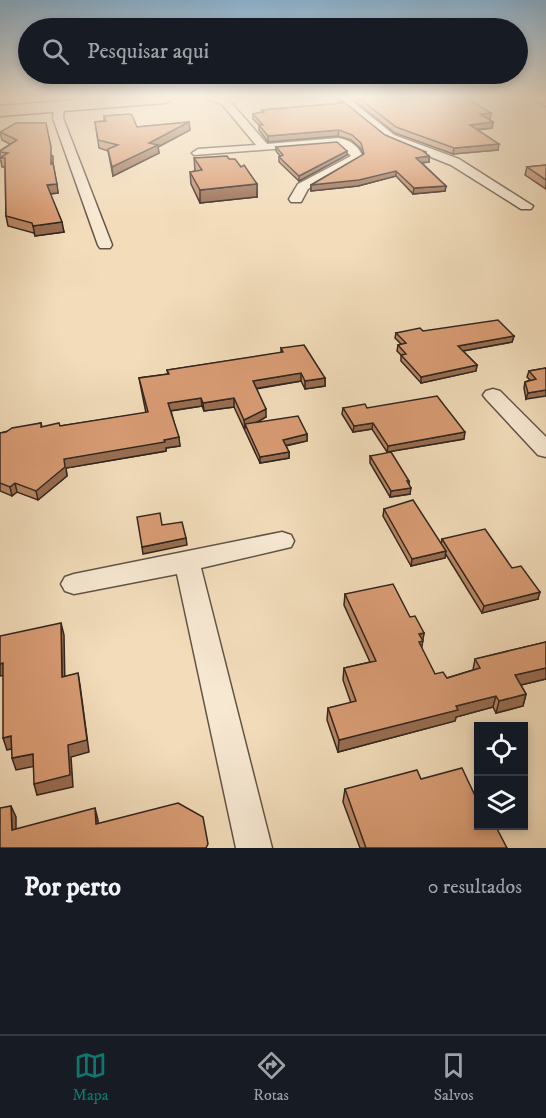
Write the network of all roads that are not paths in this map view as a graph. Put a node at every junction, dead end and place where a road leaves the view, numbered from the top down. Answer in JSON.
{"nodes":[{"id":1,"x":65,"y":138,"type":"edge"},
{"id":2,"x":256,"y":138,"type":"edge"},
{"id":3,"x":391,"y":138,"type":"edge"},
{"id":4,"x":264,"y":147,"type":"junction"},
{"id":5,"x":198,"y":153,"type":"dead end"},
{"id":6,"x":296,"y":199,"type":"dead end"},
{"id":7,"x":526,"y":206,"type":"dead end"},
{"id":8,"x":105,"y":245,"type":"dead end"},
{"id":9,"x":493,"y":395,"type":"dead end"},
{"id":10,"x":546,"y":450,"type":"edge"},
{"id":11,"x":282,"y":541,"type":"dead end"},
{"id":12,"x":187,"y":562,"type":"junction"},
{"id":13,"x":74,"y":584,"type":"dead end"},
{"id":14,"x":254,"y":848,"type":"edge"}],
"edges":[{"from":1,"to":8,"type":"street"},
{"from":2,"to":4,"type":"street"},
{"from":3,"to":7,"type":"street"},
{"from":4,"to":5,"type":"street"},
{"from":4,"to":6,"type":"street"},
{"from":9,"to":10,"type":"street"},
{"from":11,"to":12,"type":"street"},
{"from":12,"to":13,"type":"street"},
{"from":12,"to":14,"type":"street"}]}
